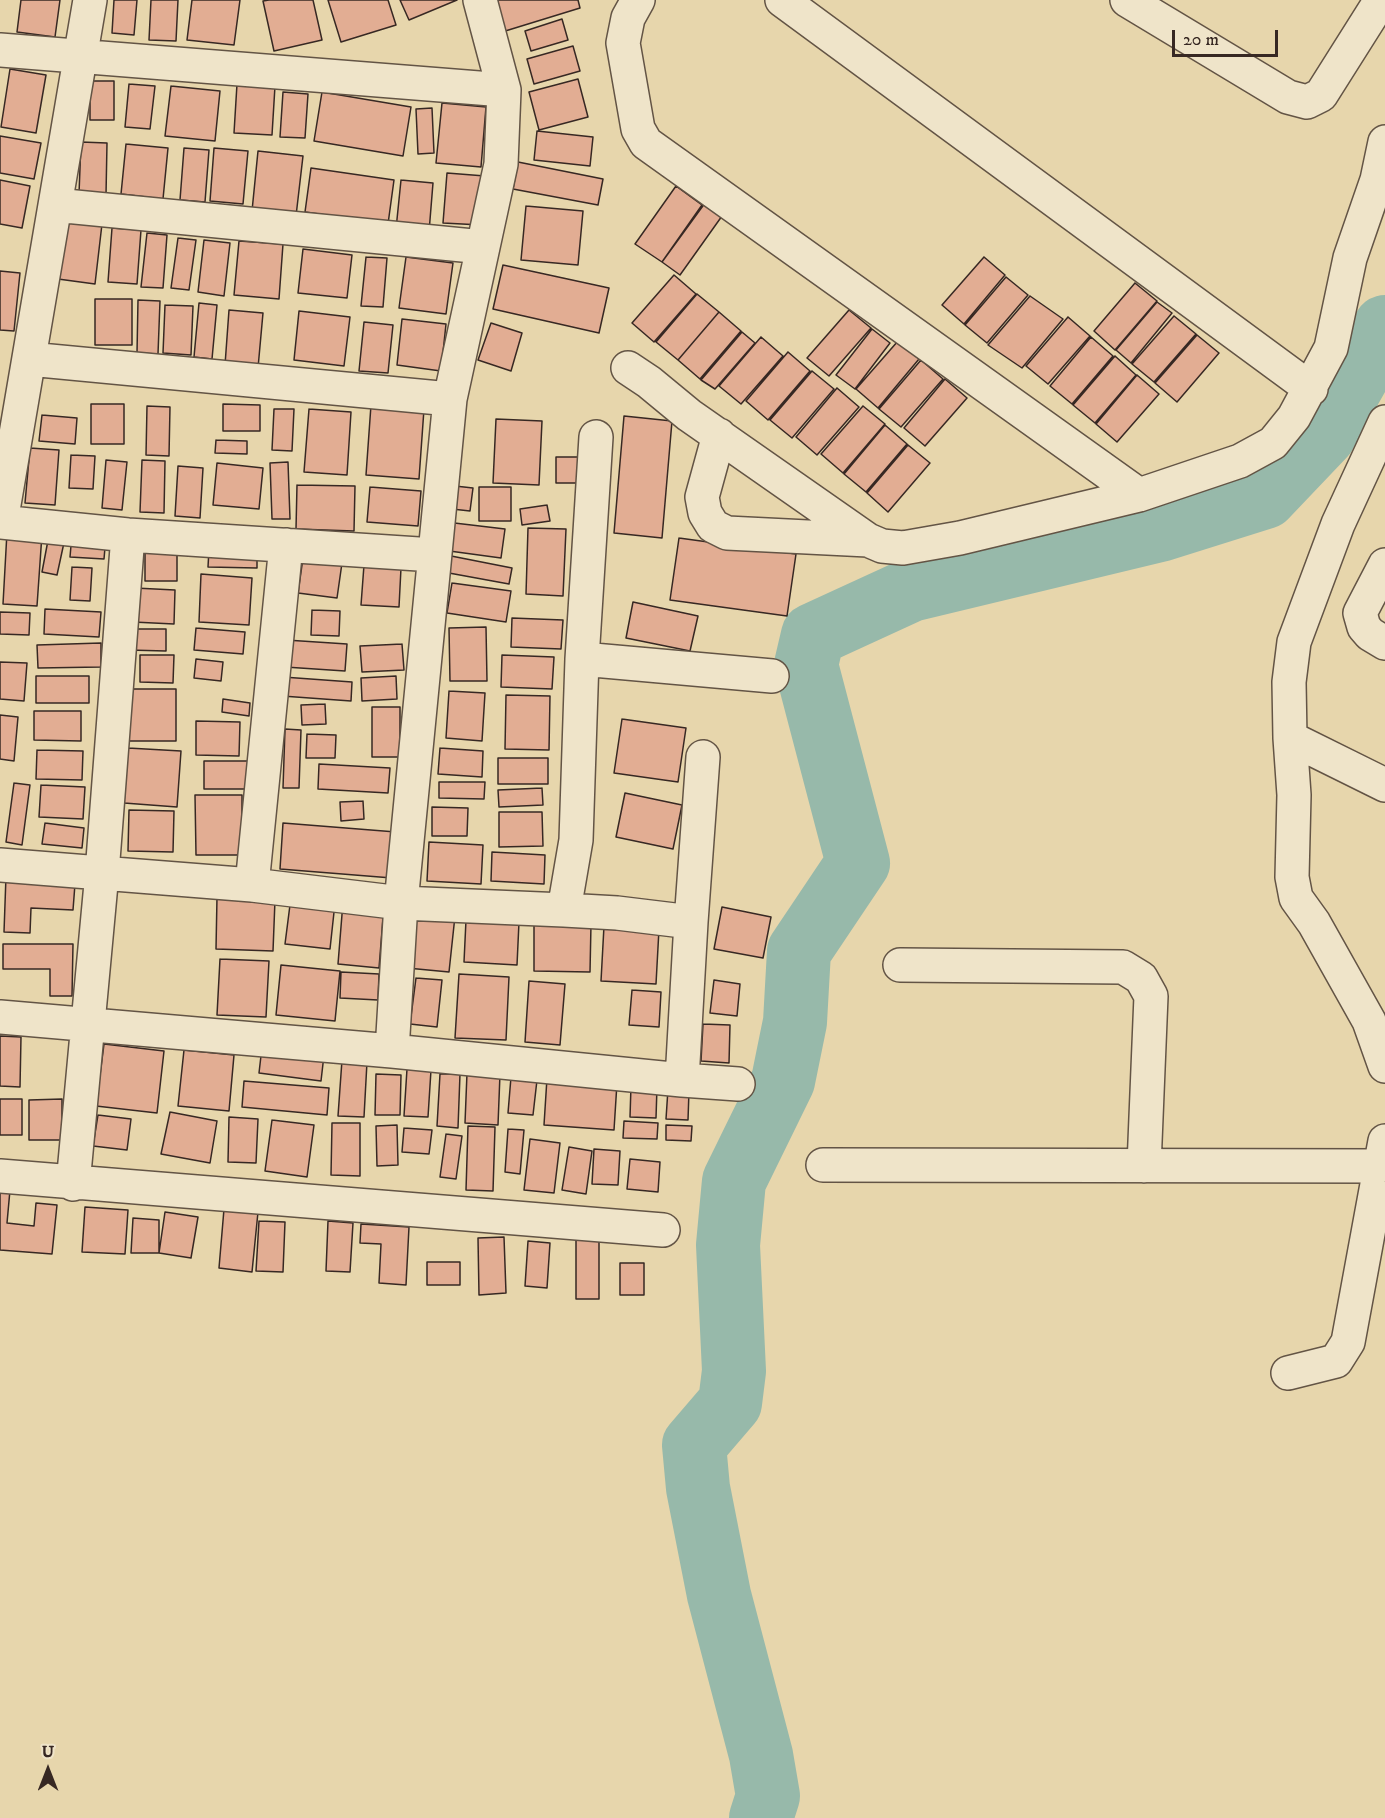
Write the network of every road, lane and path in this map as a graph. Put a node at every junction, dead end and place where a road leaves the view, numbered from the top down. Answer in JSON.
{"nodes":[{"id":1,"x":90,"y":0,"type":"edge"},
{"id":2,"x":480,"y":0,"type":"edge"},
{"id":3,"x":638,"y":0,"type":"edge"},
{"id":4,"x":782,"y":0,"type":"edge"},
{"id":5,"x":1127,"y":0,"type":"edge"},
{"id":6,"x":1381,"y":0,"type":"edge"},
{"id":7,"x":0,"y":50,"type":"edge"},
{"id":8,"x":81,"y":56,"type":"junction"},
{"id":9,"x":504,"y":90,"type":"junction"},
{"id":10,"x":1385,"y":142,"type":"edge"},
{"id":11,"x":1381,"y":184,"type":"edge"},
{"id":12,"x":55,"y":205,"type":"junction"},
{"id":13,"x":483,"y":247,"type":"junction"},
{"id":14,"x":29,"y":359,"type":"junction"},
{"id":15,"x":628,"y":368,"type":"dead end"},
{"id":16,"x":1311,"y":389,"type":"junction"},
{"id":17,"x":450,"y":399,"type":"junction"},
{"id":18,"x":1385,"y":422,"type":"edge"},
{"id":19,"x":719,"y":435,"type":"junction"},
{"id":20,"x":596,"y":437,"type":"dead end"},
{"id":21,"x":1139,"y":495,"type":"junction"},
{"id":22,"x":0,"y":522,"type":"edge"},
{"id":23,"x":128,"y":535,"type":"junction"},
{"id":24,"x":868,"y":540,"type":"junction"},
{"id":25,"x":286,"y":545,"type":"junction"},
{"id":26,"x":434,"y":555,"type":"junction"},
{"id":27,"x":1385,"y":565,"type":"edge"},
{"id":28,"x":1385,"y":643,"type":"edge"},
{"id":29,"x":582,"y":659,"type":"junction"},
{"id":30,"x":772,"y":676,"type":"dead end"},
{"id":31,"x":1290,"y":738,"type":"junction"},
{"id":32,"x":703,"y":757,"type":"dead end"},
{"id":33,"x":1385,"y":785,"type":"edge"},
{"id":34,"x":0,"y":865,"type":"edge"},
{"id":35,"x":102,"y":873,"type":"junction"},
{"id":36,"x":252,"y":885,"type":"junction"},
{"id":37,"x":401,"y":903,"type":"junction"},
{"id":38,"x":564,"y":910,"type":"junction"},
{"id":39,"x":691,"y":922,"type":"junction"},
{"id":40,"x":900,"y":965,"type":"dead end"},
{"id":41,"x":0,"y":1017,"type":"edge"},
{"id":42,"x":88,"y":1025,"type":"junction"},
{"id":43,"x":392,"y":1051,"type":"junction"},
{"id":44,"x":1385,"y":1066,"type":"edge"},
{"id":45,"x":682,"y":1080,"type":"junction"},
{"id":46,"x":738,"y":1084,"type":"dead end"},
{"id":47,"x":1383,"y":1154,"type":"edge"},
{"id":48,"x":823,"y":1165,"type":"dead end"},
{"id":49,"x":1144,"y":1166,"type":"junction"},
{"id":50,"x":0,"y":1176,"type":"edge"},
{"id":51,"x":73,"y":1184,"type":"junction"},
{"id":52,"x":663,"y":1230,"type":"dead end"},
{"id":53,"x":1288,"y":1373,"type":"dead end"}],
"edges":[{"from":1,"to":8,"type":"street"},
{"from":2,"to":9,"type":"street"},
{"from":3,"to":21,"type":"street"},
{"from":4,"to":16,"type":"street"},
{"from":5,"to":6,"type":"street"},
{"from":7,"to":8,"type":"street"},
{"from":8,"to":9,"type":"street"},
{"from":8,"to":12,"type":"street"},
{"from":9,"to":13,"type":"street"},
{"from":10,"to":11,"type":"street"},
{"from":11,"to":16,"type":"street"},
{"from":12,"to":13,"type":"street"},
{"from":12,"to":14,"type":"street"},
{"from":13,"to":17,"type":"street"},
{"from":14,"to":17,"type":"street"},
{"from":14,"to":22,"type":"street"},
{"from":15,"to":19,"type":"street"},
{"from":16,"to":21,"type":"street"},
{"from":17,"to":26,"type":"street"},
{"from":18,"to":31,"type":"street"},
{"from":19,"to":24,"type":"street"},
{"from":19,"to":24,"type":"street"},
{"from":20,"to":29,"type":"street"},
{"from":21,"to":24,"type":"street"},
{"from":22,"to":23,"type":"street"},
{"from":23,"to":25,"type":"street"},
{"from":23,"to":35,"type":"street"},
{"from":25,"to":26,"type":"street"},
{"from":25,"to":36,"type":"street"},
{"from":26,"to":37,"type":"street"},
{"from":27,"to":28,"type":"street"},
{"from":29,"to":30,"type":"street"},
{"from":29,"to":38,"type":"street"},
{"from":31,"to":33,"type":"street"},
{"from":31,"to":44,"type":"street"},
{"from":32,"to":39,"type":"street"},
{"from":34,"to":35,"type":"street"},
{"from":35,"to":36,"type":"street"},
{"from":35,"to":42,"type":"street"},
{"from":36,"to":37,"type":"street"},
{"from":37,"to":38,"type":"street"},
{"from":37,"to":43,"type":"street"},
{"from":38,"to":39,"type":"street"},
{"from":39,"to":45,"type":"street"},
{"from":40,"to":49,"type":"street"},
{"from":41,"to":42,"type":"street"},
{"from":42,"to":43,"type":"street"},
{"from":42,"to":51,"type":"street"},
{"from":43,"to":45,"type":"street"},
{"from":45,"to":46,"type":"street"},
{"from":47,"to":49,"type":"street"},
{"from":47,"to":53,"type":"street"},
{"from":48,"to":49,"type":"street"},
{"from":50,"to":51,"type":"street"},
{"from":51,"to":52,"type":"street"}]}
